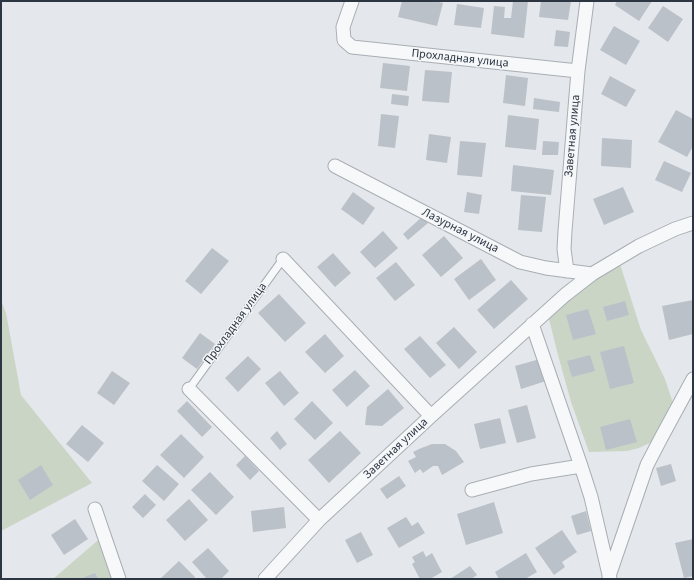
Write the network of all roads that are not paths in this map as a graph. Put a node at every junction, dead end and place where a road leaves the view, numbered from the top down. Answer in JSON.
{"nodes":[{"id":1,"x":352,"y":1,"type":"edge"},
{"id":2,"x":587,"y":1,"type":"edge"},
{"id":3,"x":578,"y":71,"type":"junction"},
{"id":4,"x":335,"y":166,"type":"dead end"},
{"id":5,"x":693,"y":223,"type":"edge"},
{"id":6,"x":283,"y":259,"type":"joint"},
{"id":7,"x":567,"y":271,"type":"junction"},
{"id":8,"x":592,"y":274,"type":"junction"},
{"id":9,"x":532,"y":324,"type":"junction"},
{"id":10,"x":693,"y":379,"type":"edge"},
{"id":11,"x":189,"y":389,"type":"joint"},
{"id":12,"x":431,"y":416,"type":"junction"},
{"id":13,"x":581,"y":466,"type":"junction"},
{"id":14,"x":472,"y":490,"type":"dead end"},
{"id":15,"x":95,"y":509,"type":"dead end"},
{"id":16,"x":318,"y":520,"type":"junction"},
{"id":17,"x":608,"y":578,"type":"edge"},
{"id":18,"x":119,"y":579,"type":"edge"},
{"id":19,"x":264,"y":579,"type":"edge"}],
"edges":[{"from":1,"to":3,"type":"street","name":"Прохладная улица"},
{"from":2,"to":3,"type":"street","name":"Заветная улица"},
{"from":3,"to":7,"type":"street","name":"Заветная улица"},
{"from":4,"to":7,"type":"street","name":"Лазурная улица"},
{"from":5,"to":8,"type":"street","name":"Заветная улица"},
{"from":6,"to":11,"type":"lane","name":"Прохладная улица"},
{"from":6,"to":12,"type":"street"},
{"from":7,"to":8,"type":"street","name":"Лазурная улица"},
{"from":8,"to":9,"type":"street","name":"Заветная улица"},
{"from":9,"to":12,"type":"street","name":"Заветная улица"},
{"from":9,"to":13,"type":"street"},
{"from":10,"to":17,"type":"street"},
{"from":11,"to":16,"type":"street"},
{"from":12,"to":16,"type":"street","name":"Заветная улица"},
{"from":13,"to":14,"type":"street"},
{"from":13,"to":17,"type":"street"},
{"from":15,"to":18,"type":"street"},
{"from":16,"to":19,"type":"street","name":"Заветная улица"}]}
